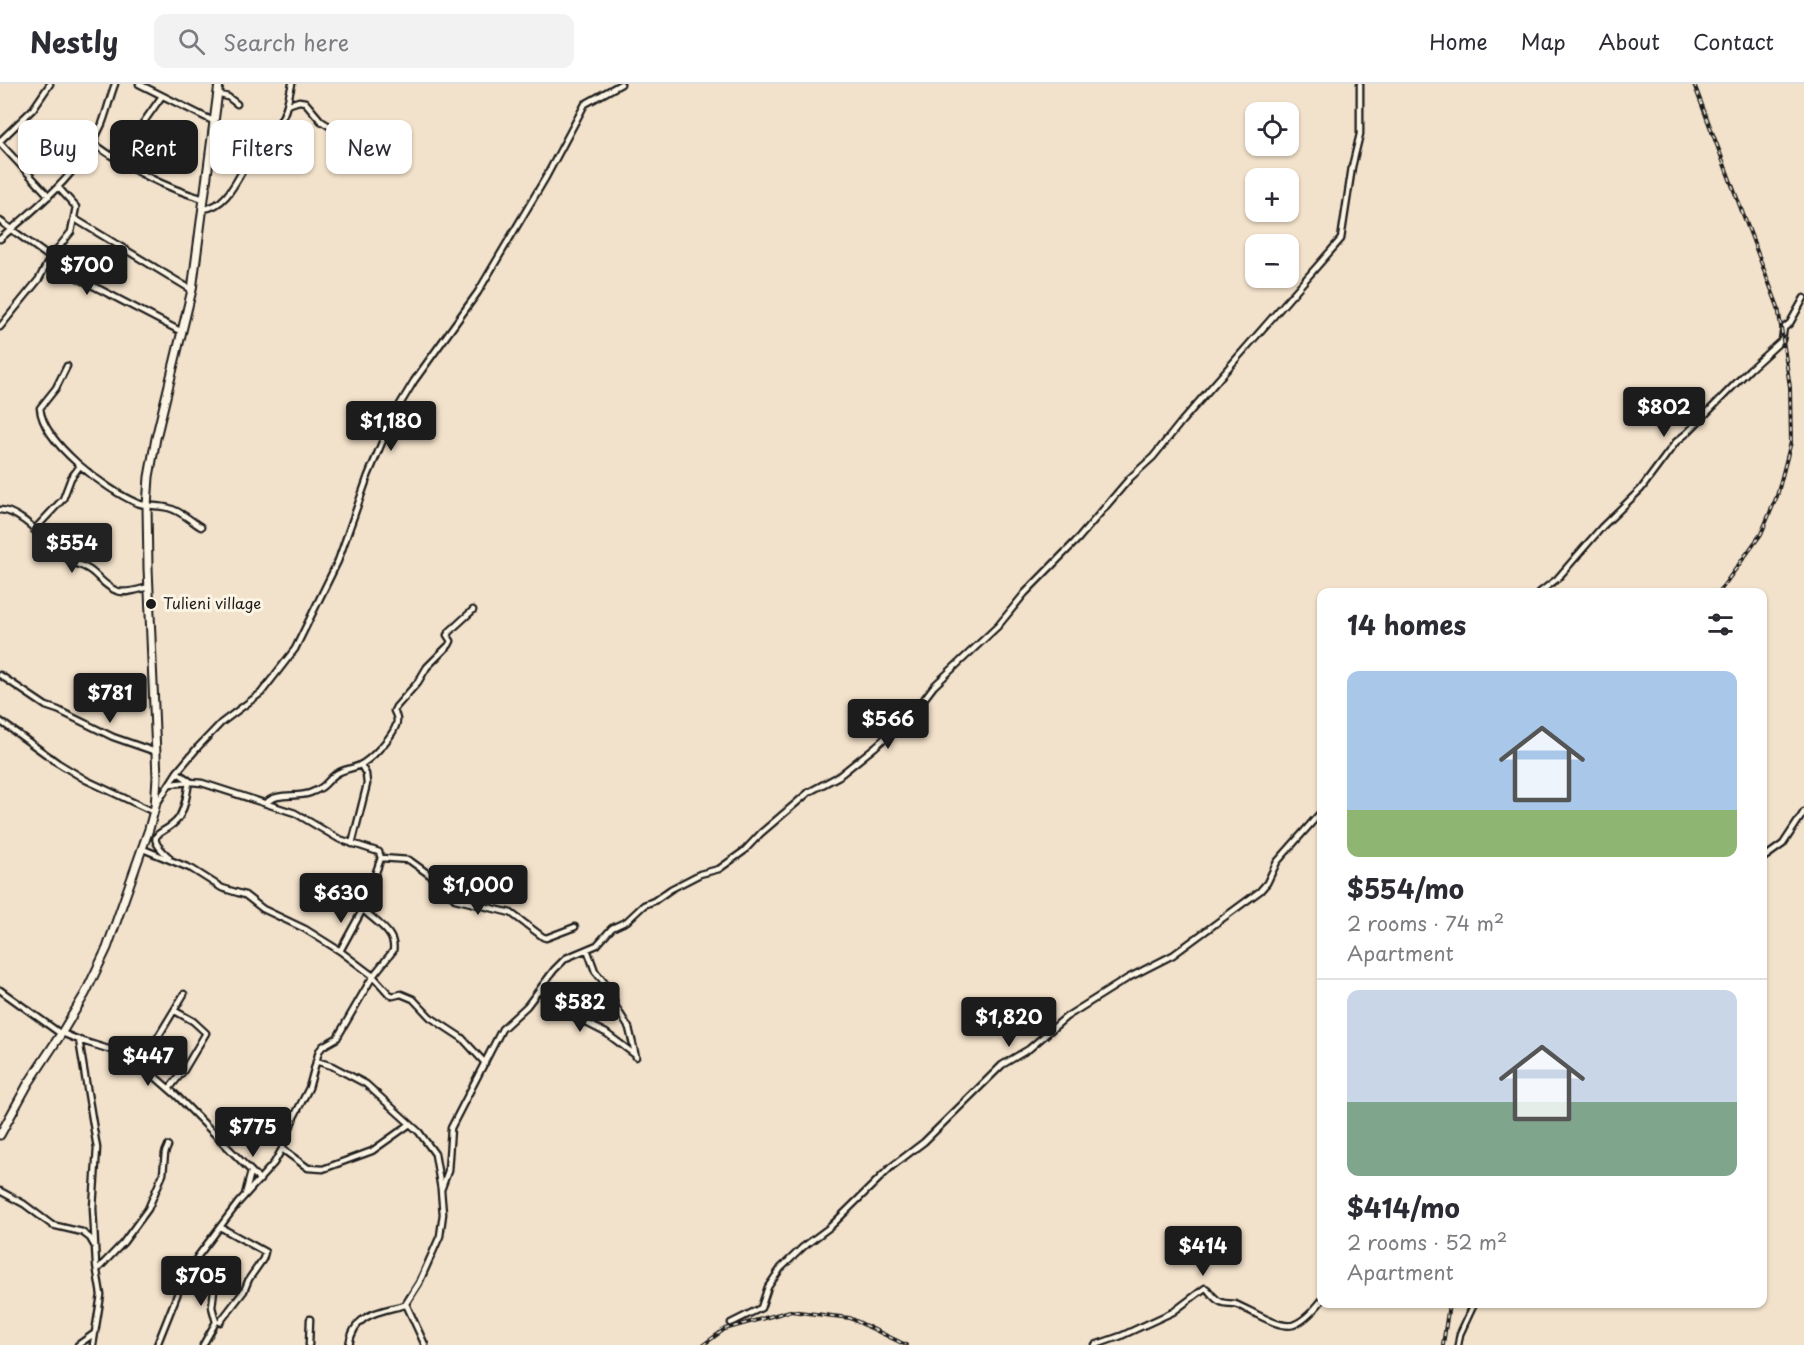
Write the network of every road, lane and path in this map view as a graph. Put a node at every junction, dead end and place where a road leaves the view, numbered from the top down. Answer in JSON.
{"nodes":[{"id":1,"x":50,"y":84,"type":"edge"},
{"id":2,"x":115,"y":84,"type":"edge"},
{"id":3,"x":139,"y":84,"type":"edge"},
{"id":4,"x":219,"y":84,"type":"edge"},
{"id":5,"x":292,"y":84,"type":"edge"},
{"id":6,"x":621,"y":84,"type":"edge"},
{"id":7,"x":1360,"y":84,"type":"edge"},
{"id":8,"x":217,"y":94,"type":"junction"},
{"id":9,"x":162,"y":96,"type":"junction"},
{"id":10,"x":237,"y":104,"type":"dead end"},
{"id":11,"x":286,"y":105,"type":"junction"},
{"id":12,"x":145,"y":120,"type":"edge"},
{"id":13,"x":211,"y":120,"type":"edge"},
{"id":14,"x":213,"y":120,"type":"edge"},
{"id":15,"x":326,"y":125,"type":"edge"},
{"id":16,"x":98,"y":132,"type":"edge"},
{"id":17,"x":0,"y":142,"type":"edge"},
{"id":18,"x":210,"y":147,"type":"edge"},
{"id":19,"x":68,"y":174,"type":"edge"},
{"id":20,"x":139,"y":174,"type":"edge"},
{"id":21,"x":58,"y":187,"type":"junction"},
{"id":22,"x":49,"y":196,"type":"junction"},
{"id":23,"x":204,"y":199,"type":"junction"},
{"id":24,"x":202,"y":209,"type":"junction"},
{"id":25,"x":75,"y":219,"type":"junction"},
{"id":26,"x":0,"y":222,"type":"edge"},
{"id":27,"x":11,"y":230,"type":"junction"},
{"id":28,"x":0,"y":239,"type":"edge"},
{"id":29,"x":50,"y":258,"type":"junction"},
{"id":30,"x":192,"y":290,"type":"junction"},
{"id":31,"x":1804,"y":298,"type":"edge"},
{"id":32,"x":0,"y":327,"type":"edge"},
{"id":33,"x":182,"y":332,"type":"junction"},
{"id":34,"x":67,"y":366,"type":"dead end"},
{"id":35,"x":80,"y":466,"type":"junction"},
{"id":36,"x":147,"y":506,"type":"junction"},
{"id":37,"x":0,"y":510,"type":"edge"},
{"id":38,"x":201,"y":527,"type":"dead end"},
{"id":39,"x":34,"y":530,"type":"junction"},
{"id":40,"x":149,"y":587,"type":"junction"},
{"id":41,"x":1546,"y":588,"type":"edge"},
{"id":42,"x":473,"y":610,"type":"dead end"},
{"id":43,"x":0,"y":675,"type":"edge"},
{"id":44,"x":1,"y":724,"type":"edge"},
{"id":45,"x":156,"y":752,"type":"junction"},
{"id":46,"x":360,"y":765,"type":"junction"},
{"id":47,"x":177,"y":772,"type":"junction"},
{"id":48,"x":190,"y":782,"type":"junction"},
{"id":49,"x":170,"y":784,"type":"junction"},
{"id":50,"x":266,"y":803,"type":"junction"},
{"id":51,"x":154,"y":810,"type":"junction"},
{"id":52,"x":1804,"y":812,"type":"edge"},
{"id":53,"x":1317,"y":817,"type":"edge"},
{"id":54,"x":352,"y":844,"type":"junction"},
{"id":55,"x":143,"y":849,"type":"junction"},
{"id":56,"x":1767,"y":855,"type":"edge"},
{"id":57,"x":381,"y":858,"type":"junction"},
{"id":58,"x":170,"y":860,"type":"junction"},
{"id":59,"x":363,"y":909,"type":"junction"},
{"id":60,"x":574,"y":927,"type":"dead end"},
{"id":61,"x":587,"y":949,"type":"junction"},
{"id":62,"x":340,"y":951,"type":"junction"},
{"id":63,"x":373,"y":976,"type":"junction"},
{"id":64,"x":0,"y":990,"type":"edge"},
{"id":65,"x":539,"y":991,"type":"junction"},
{"id":66,"x":184,"y":994,"type":"dead end"},
{"id":67,"x":175,"y":1011,"type":"junction"},
{"id":68,"x":62,"y":1034,"type":"junction"},
{"id":69,"x":79,"y":1040,"type":"junction"},
{"id":70,"x":316,"y":1061,"type":"junction"},
{"id":71,"x":485,"y":1063,"type":"junction"},
{"id":72,"x":141,"y":1065,"type":"junction"},
{"id":73,"x":169,"y":1089,"type":"junction"},
{"id":74,"x":410,"y":1124,"type":"junction"},
{"id":75,"x":0,"y":1135,"type":"edge"},
{"id":76,"x":168,"y":1146,"type":"dead end"},
{"id":77,"x":282,"y":1149,"type":"junction"},
{"id":78,"x":251,"y":1172,"type":"junction"},
{"id":79,"x":260,"y":1180,"type":"junction"},
{"id":80,"x":441,"y":1190,"type":"junction"},
{"id":81,"x":0,"y":1191,"type":"edge"},
{"id":82,"x":245,"y":1195,"type":"junction"},
{"id":83,"x":220,"y":1227,"type":"junction"},
{"id":84,"x":95,"y":1247,"type":"junction"},
{"id":85,"x":97,"y":1270,"type":"junction"},
{"id":86,"x":188,"y":1272,"type":"junction"},
{"id":87,"x":406,"y":1304,"type":"junction"},
{"id":88,"x":1317,"y":1306,"type":"edge"},
{"id":89,"x":1472,"y":1308,"type":"edge"},
{"id":90,"x":310,"y":1319,"type":"dead end"},
{"id":91,"x":220,"y":1322,"type":"dead end"},
{"id":92,"x":731,"y":1323,"type":"dead end"},
{"id":93,"x":95,"y":1333,"type":"junction"},
{"id":94,"x":78,"y":1345,"type":"edge"},
{"id":95,"x":93,"y":1345,"type":"edge"},
{"id":96,"x":157,"y":1345,"type":"edge"},
{"id":97,"x":203,"y":1345,"type":"edge"},
{"id":98,"x":309,"y":1345,"type":"edge"},
{"id":99,"x":349,"y":1345,"type":"edge"},
{"id":100,"x":425,"y":1345,"type":"edge"},
{"id":101,"x":1095,"y":1345,"type":"edge"},
{"id":102,"x":1458,"y":1345,"type":"edge"}],
"edges":[{"from":1,"to":17,"type":"street"},
{"from":2,"to":16,"type":"street"},
{"from":3,"to":9,"type":"street"},
{"from":4,"to":8,"type":"street"},
{"from":5,"to":11,"type":"street"},
{"from":6,"to":47,"type":"street"},
{"from":7,"to":61,"type":"street"},
{"from":8,"to":10,"type":"street"},
{"from":8,"to":14,"type":"street"},
{"from":9,"to":12,"type":"street"},
{"from":9,"to":13,"type":"street"},
{"from":11,"to":15,"type":"street"},
{"from":11,"to":24,"type":"street"},
{"from":17,"to":22,"type":"street"},
{"from":18,"to":23,"type":"street"},
{"from":19,"to":21,"type":"street"},
{"from":20,"to":23,"type":"street"},
{"from":21,"to":22,"type":"street"},
{"from":21,"to":25,"type":"street"},
{"from":22,"to":27,"type":"street"},
{"from":23,"to":24,"type":"street"},
{"from":24,"to":30,"type":"street"},
{"from":25,"to":29,"type":"street"},
{"from":25,"to":30,"type":"street"},
{"from":26,"to":27,"type":"street"},
{"from":27,"to":28,"type":"street"},
{"from":27,"to":29,"type":"street"},
{"from":29,"to":32,"type":"street"},
{"from":29,"to":33,"type":"street"},
{"from":30,"to":33,"type":"street"},
{"from":31,"to":41,"type":"street"},
{"from":33,"to":36,"type":"street"},
{"from":34,"to":35,"type":"street"},
{"from":35,"to":36,"type":"street"},
{"from":35,"to":39,"type":"street"},
{"from":36,"to":38,"type":"street"},
{"from":36,"to":40,"type":"street"},
{"from":37,"to":39,"type":"street"},
{"from":39,"to":40,"type":"street"},
{"from":40,"to":45,"type":"street"},
{"from":42,"to":46,"type":"street"},
{"from":43,"to":45,"type":"street"},
{"from":44,"to":51,"type":"street"},
{"from":45,"to":51,"type":"street"},
{"from":46,"to":50,"type":"street"},
{"from":46,"to":54,"type":"street"},
{"from":47,"to":48,"type":"street"},
{"from":47,"to":49,"type":"street"},
{"from":48,"to":49,"type":"street"},
{"from":48,"to":50,"type":"street"},
{"from":48,"to":58,"type":"street"},
{"from":49,"to":51,"type":"street"},
{"from":50,"to":54,"type":"street"},
{"from":51,"to":55,"type":"street"},
{"from":52,"to":56,"type":"street"},
{"from":53,"to":92,"type":"street"},
{"from":54,"to":57,"type":"street"},
{"from":55,"to":58,"type":"street"},
{"from":55,"to":68,"type":"street"},
{"from":57,"to":59,"type":"street"},
{"from":57,"to":60,"type":"street"},
{"from":58,"to":62,"type":"street"},
{"from":59,"to":62,"type":"street"},
{"from":59,"to":63,"type":"street"},
{"from":61,"to":65,"type":"street"},
{"from":61,"to":65,"type":"street"},
{"from":62,"to":63,"type":"street"},
{"from":63,"to":70,"type":"street"},
{"from":63,"to":71,"type":"street"},
{"from":64,"to":68,"type":"street"},
{"from":65,"to":71,"type":"street"},
{"from":66,"to":67,"type":"street"},
{"from":67,"to":72,"type":"street"},
{"from":67,"to":73,"type":"street"},
{"from":68,"to":69,"type":"street"},
{"from":68,"to":75,"type":"street"},
{"from":69,"to":72,"type":"street"},
{"from":69,"to":84,"type":"street"},
{"from":70,"to":74,"type":"street"},
{"from":70,"to":77,"type":"street"},
{"from":71,"to":80,"type":"street"},
{"from":72,"to":73,"type":"street"},
{"from":73,"to":78,"type":"street"},
{"from":74,"to":77,"type":"street"},
{"from":74,"to":80,"type":"street"},
{"from":76,"to":85,"type":"street"},
{"from":77,"to":79,"type":"street"},
{"from":78,"to":79,"type":"street"},
{"from":78,"to":82,"type":"street"},
{"from":79,"to":82,"type":"street"},
{"from":80,"to":87,"type":"street"},
{"from":81,"to":84,"type":"street"},
{"from":82,"to":83,"type":"street"},
{"from":83,"to":86,"type":"street"},
{"from":83,"to":91,"type":"street"},
{"from":84,"to":85,"type":"street"},
{"from":85,"to":93,"type":"street"},
{"from":86,"to":96,"type":"street"},
{"from":86,"to":97,"type":"street"},
{"from":87,"to":99,"type":"street"},
{"from":87,"to":100,"type":"street"},
{"from":88,"to":101,"type":"street"},
{"from":89,"to":102,"type":"street"},
{"from":90,"to":98,"type":"street"},
{"from":93,"to":94,"type":"street"},
{"from":93,"to":95,"type":"street"}]}
